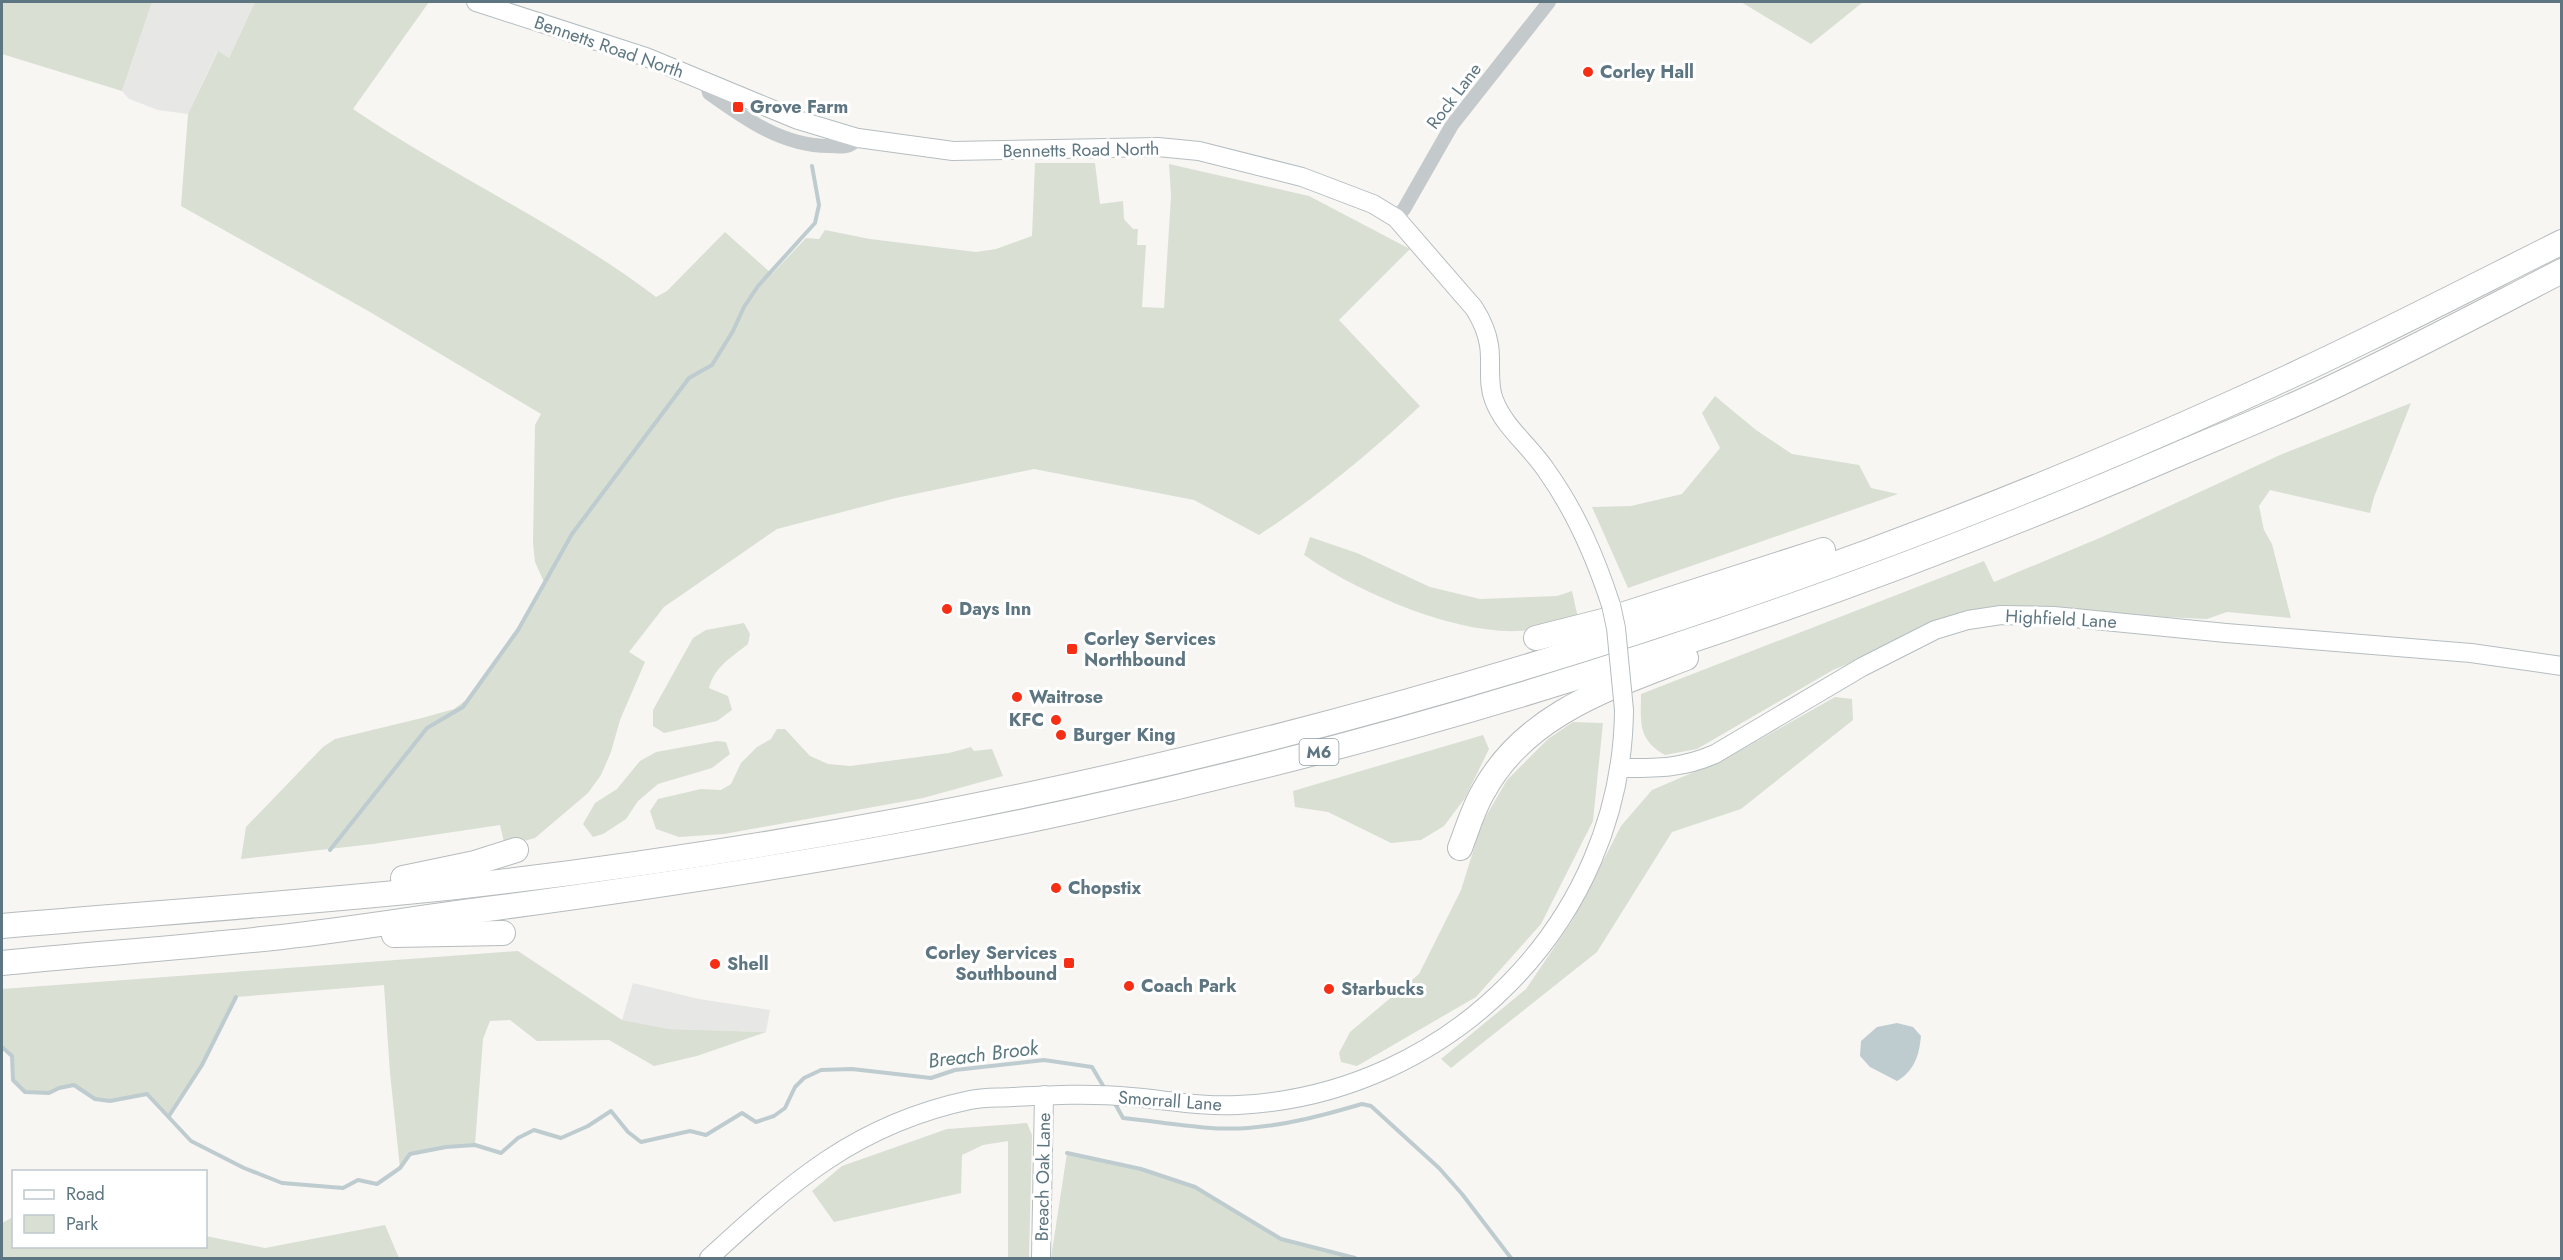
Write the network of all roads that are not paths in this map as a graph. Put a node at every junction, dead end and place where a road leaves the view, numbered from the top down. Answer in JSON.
{"nodes":[{"id":1,"x":476,"y":2,"type":"edge"},
{"id":2,"x":1549,"y":2,"type":"edge"},
{"id":3,"x":1396,"y":218,"type":"junction"},
{"id":4,"x":2562,"y":242,"type":"edge"},
{"id":5,"x":2562,"y":271,"type":"edge"},
{"id":6,"x":2233,"y":403,"type":"junction"},
{"id":7,"x":1915,"y":562,"type":"junction"},
{"id":8,"x":1536,"y":638,"type":"dead end"},
{"id":9,"x":2562,"y":666,"type":"edge"},
{"id":10,"x":1618,"y":768,"type":"junction"},
{"id":11,"x":1460,"y":848,"type":"dead end"},
{"id":12,"x":516,"y":850,"type":"dead end"},
{"id":13,"x":292,"y":902,"type":"junction"},
{"id":14,"x":2,"y":926,"type":"edge"},
{"id":15,"x":503,"y":933,"type":"dead end"},
{"id":16,"x":283,"y":937,"type":"junction"},
{"id":17,"x":2,"y":963,"type":"edge"},
{"id":18,"x":1044,"y":1095,"type":"junction"},
{"id":19,"x":709,"y":1258,"type":"edge"},
{"id":20,"x":1041,"y":1258,"type":"edge"}],
"edges":[{"from":1,"to":3,"type":"street","name":"Bennetts Road North"},
{"from":2,"to":3,"type":"street","name":"Rock Lane"},
{"from":3,"to":10,"type":"street","name":"Bennetts Road North","bridge":true},
{"from":4,"to":6,"type":"highway","number":"M6"},
{"from":5,"to":7,"type":"highway","number":"M6"},
{"from":6,"to":8,"type":"highway"},
{"from":6,"to":13,"type":"highway","number":"M6"},
{"from":7,"to":11,"type":"highway"},
{"from":7,"to":16,"type":"highway","number":"M6"},
{"from":9,"to":10,"type":"street","name":"Highfield Lane"},
{"from":10,"to":18,"type":"street","name":"Smorrall Lane"},
{"from":12,"to":13,"type":"highway"},
{"from":13,"to":14,"type":"highway","number":"M6"},
{"from":15,"to":16,"type":"highway"},
{"from":16,"to":17,"type":"highway","number":"M6"},
{"from":18,"to":19,"type":"street","name":"Smorrall Lane"},
{"from":18,"to":20,"type":"street","name":"Breach Oak Lane"}]}
